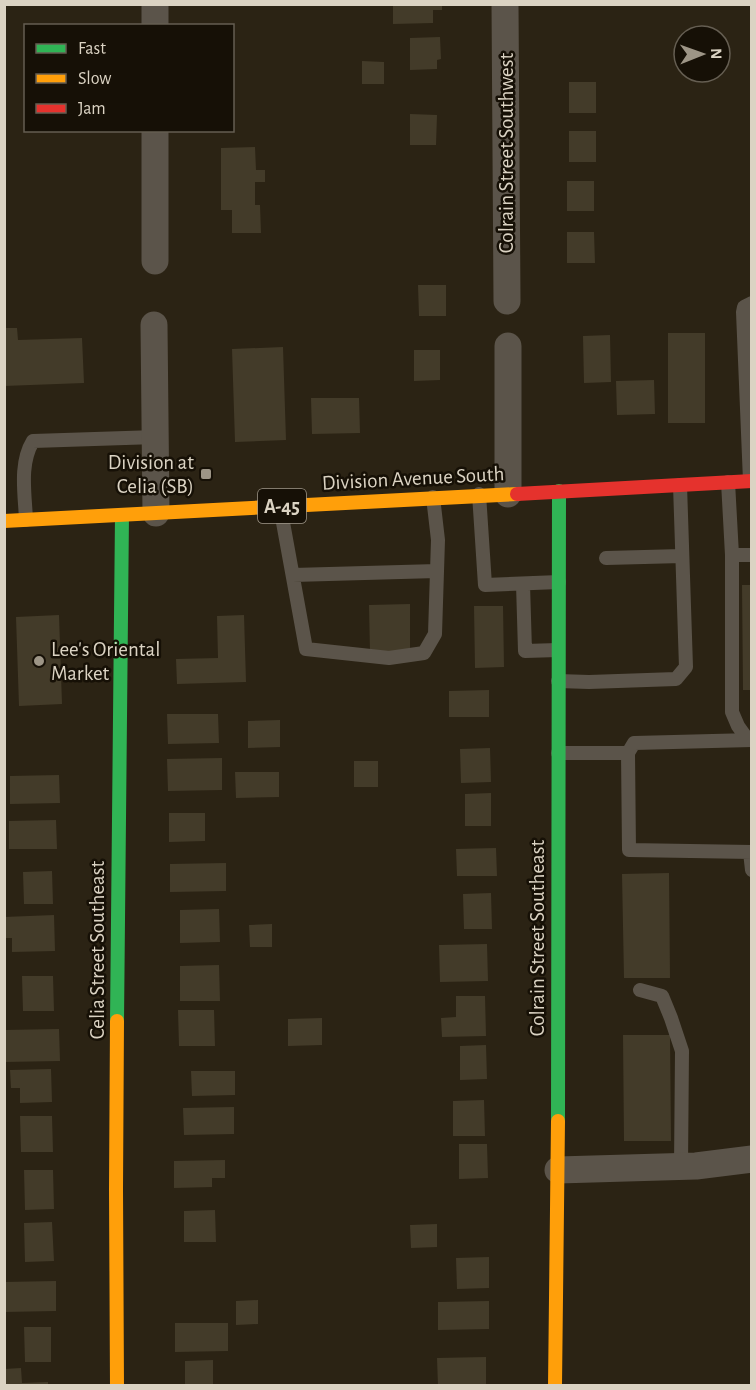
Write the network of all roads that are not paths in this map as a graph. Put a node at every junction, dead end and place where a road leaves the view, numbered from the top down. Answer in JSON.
{"nodes":[{"id":1,"x":155,"y":4,"type":"edge"},
{"id":2,"x":505,"y":4,"type":"edge"},
{"id":3,"x":155,"y":24,"type":"edge"},
{"id":4,"x":155,"y":132,"type":"edge"},
{"id":5,"x":155,"y":261,"type":"dead end"},
{"id":6,"x":507,"y":301,"type":"dead end"},
{"id":7,"x":752,"y":303,"type":"edge"},
{"id":8,"x":154,"y":325,"type":"dead end"},
{"id":9,"x":508,"y":346,"type":"dead end"},
{"id":10,"x":749,"y":431,"type":"edge"},
{"id":11,"x":156,"y":437,"type":"junction"},
{"id":12,"x":751,"y":481,"type":"edge"},
{"id":13,"x":728,"y":482,"type":"junction"},
{"id":14,"x":680,"y":484,"type":"junction"},
{"id":15,"x":559,"y":492,"type":"junction"},
{"id":16,"x":508,"y":494,"type":"junction"},
{"id":17,"x":478,"y":495,"type":"junction"},
{"id":18,"x":434,"y":497,"type":"junction"},
{"id":19,"x":280,"y":506,"type":"junction"},
{"id":20,"x":156,"y":513,"type":"junction"},
{"id":21,"x":122,"y":515,"type":"junction"},
{"id":22,"x":26,"y":520,"type":"junction"},
{"id":23,"x":4,"y":521,"type":"edge"},
{"id":24,"x":732,"y":555,"type":"junction"},
{"id":25,"x":752,"y":555,"type":"edge"},
{"id":26,"x":682,"y":556,"type":"junction"},
{"id":27,"x":606,"y":558,"type":"dead end"},
{"id":28,"x":437,"y":571,"type":"junction"},
{"id":29,"x":293,"y":575,"type":"junction"},
{"id":30,"x":559,"y":582,"type":"junction"},
{"id":31,"x":523,"y":584,"type":"junction"},
{"id":32,"x":558,"y":650,"type":"junction"},
{"id":33,"x":558,"y":681,"type":"junction"},
{"id":34,"x":750,"y":740,"type":"edge"},
{"id":35,"x":558,"y":753,"type":"junction"},
{"id":36,"x":628,"y":753,"type":"junction"},
{"id":37,"x":751,"y":852,"type":"edge"},
{"id":38,"x":752,"y":870,"type":"edge"},
{"id":39,"x":640,"y":990,"type":"dead end"},
{"id":40,"x":752,"y":1159,"type":"edge"},
{"id":41,"x":681,"y":1166,"type":"junction"},
{"id":42,"x":558,"y":1170,"type":"junction"},
{"id":43,"x":117,"y":1386,"type":"edge"},
{"id":44,"x":555,"y":1386,"type":"edge"}],
"edges":[{"from":1,"to":3,"type":"street"},
{"from":2,"to":6,"type":"street","name":"Colrain Street Southwest"},
{"from":4,"to":5,"type":"street"},
{"from":7,"to":10,"type":"lane"},
{"from":8,"to":11,"type":"street"},
{"from":9,"to":16,"type":"street"},
{"from":10,"to":12,"type":"lane"},
{"from":11,"to":20,"type":"street"},
{"from":11,"to":22,"type":"lane"},
{"from":12,"to":13,"type":"street","name":"Division Avenue South","number":"A-45"},
{"from":13,"to":14,"type":"street","name":"Division Avenue South","number":"A-45"},
{"from":13,"to":24,"type":"lane"},
{"from":14,"to":15,"type":"street","name":"Division Avenue South","number":"A-45"},
{"from":14,"to":26,"type":"lane"},
{"from":15,"to":16,"type":"street","name":"Division Avenue South","number":"A-45"},
{"from":15,"to":30,"type":"street","name":"Colrain Street Southeast"},
{"from":16,"to":17,"type":"street","name":"Division Avenue South","number":"A-45"},
{"from":17,"to":18,"type":"street","name":"Division Avenue South","number":"A-45"},
{"from":17,"to":31,"type":"lane"},
{"from":18,"to":19,"type":"street","name":"Division Avenue South","number":"A-45"},
{"from":18,"to":28,"type":"lane"},
{"from":19,"to":20,"type":"street","name":"Division Avenue South","number":"A-45"},
{"from":19,"to":29,"type":"lane"},
{"from":20,"to":21,"type":"street","name":"Division Avenue South","number":"A-45"},
{"from":21,"to":22,"type":"street","name":"Division Avenue South","number":"A-45"},
{"from":21,"to":43,"type":"street","name":"Celia Street Southeast"},
{"from":22,"to":23,"type":"street","name":"Division Avenue South","number":"A-45"},
{"from":24,"to":25,"type":"lane"},
{"from":24,"to":34,"type":"lane"},
{"from":26,"to":27,"type":"lane"},
{"from":26,"to":33,"type":"lane"},
{"from":28,"to":29,"type":"lane"},
{"from":28,"to":29,"type":"lane"},
{"from":30,"to":31,"type":"lane"},
{"from":30,"to":32,"type":"street","name":"Colrain Street Southeast"},
{"from":31,"to":32,"type":"lane"},
{"from":32,"to":33,"type":"street","name":"Colrain Street Southeast"},
{"from":33,"to":35,"type":"street","name":"Colrain Street Southeast"},
{"from":34,"to":36,"type":"lane"},
{"from":35,"to":36,"type":"lane"},
{"from":35,"to":42,"type":"street","name":"Colrain Street Southeast"},
{"from":36,"to":37,"type":"lane"},
{"from":37,"to":38,"type":"lane"},
{"from":39,"to":41,"type":"lane"},
{"from":40,"to":41,"type":"street"},
{"from":41,"to":42,"type":"street"},
{"from":42,"to":44,"type":"street","name":"Colrain Street Southeast"}]}
